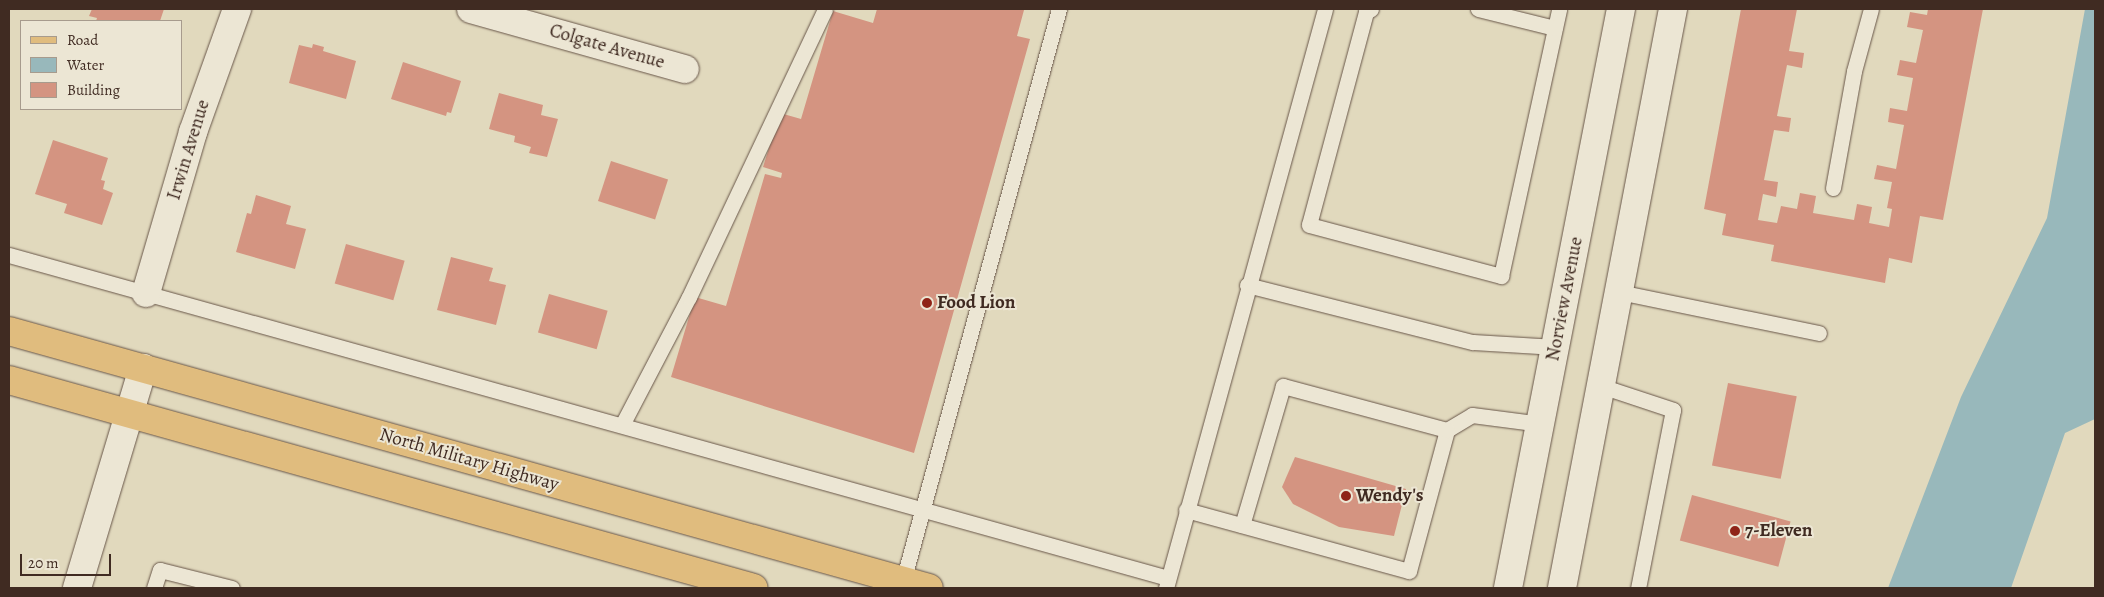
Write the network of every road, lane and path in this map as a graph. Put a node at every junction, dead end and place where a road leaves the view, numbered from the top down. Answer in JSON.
{"nodes":[{"id":1,"x":237,"y":9,"type":"edge"},
{"id":2,"x":471,"y":9,"type":"edge"},
{"id":3,"x":825,"y":9,"type":"edge"},
{"id":4,"x":1060,"y":9,"type":"edge"},
{"id":5,"x":1325,"y":9,"type":"edge"},
{"id":6,"x":1371,"y":9,"type":"edge"},
{"id":7,"x":1478,"y":9,"type":"edge"},
{"id":8,"x":1559,"y":9,"type":"edge"},
{"id":9,"x":1620,"y":9,"type":"edge"},
{"id":10,"x":1673,"y":9,"type":"edge"},
{"id":11,"x":1871,"y":9,"type":"edge"},
{"id":12,"x":1555,"y":28,"type":"junction"},
{"id":13,"x":685,"y":69,"type":"dead end"},
{"id":14,"x":1832,"y":188,"type":"dead end"},
{"id":15,"x":9,"y":255,"type":"edge"},
{"id":16,"x":1247,"y":285,"type":"junction"},
{"id":17,"x":1619,"y":292,"type":"junction"},
{"id":18,"x":146,"y":293,"type":"junction"},
{"id":19,"x":9,"y":331,"type":"edge"},
{"id":20,"x":1820,"y":334,"type":"dead end"},
{"id":21,"x":1556,"y":348,"type":"junction"},
{"id":22,"x":143,"y":368,"type":"junction"},
{"id":23,"x":9,"y":380,"type":"edge"},
{"id":24,"x":1601,"y":386,"type":"junction"},
{"id":25,"x":130,"y":413,"type":"junction"},
{"id":26,"x":1541,"y":424,"type":"junction"},
{"id":27,"x":622,"y":426,"type":"junction"},
{"id":28,"x":1447,"y":430,"type":"junction"},
{"id":29,"x":923,"y":509,"type":"junction"},
{"id":30,"x":1186,"y":510,"type":"junction"},
{"id":31,"x":1242,"y":526,"type":"junction"},
{"id":32,"x":903,"y":581,"type":"junction"},
{"id":33,"x":721,"y":583,"type":"edge"},
{"id":34,"x":1167,"y":583,"type":"edge"},
{"id":35,"x":77,"y":588,"type":"edge"},
{"id":36,"x":154,"y":588,"type":"edge"},
{"id":37,"x":232,"y":588,"type":"edge"},
{"id":38,"x":754,"y":588,"type":"edge"},
{"id":39,"x":929,"y":588,"type":"edge"},
{"id":40,"x":1508,"y":588,"type":"edge"},
{"id":41,"x":1562,"y":588,"type":"edge"},
{"id":42,"x":1638,"y":588,"type":"edge"}],
"edges":[{"from":1,"to":18,"type":"main road","name":"Irwin Avenue"},
{"from":2,"to":13,"type":"main road","name":"Colgate Avenue"},
{"from":3,"to":27,"type":"lane"},
{"from":4,"to":29,"type":"lane"},
{"from":5,"to":16,"type":"lane"},
{"from":6,"to":12,"type":"lane"},
{"from":7,"to":12,"type":"lane"},
{"from":8,"to":12,"type":"lane"},
{"from":9,"to":21,"type":"main road","name":"Norview Avenue"},
{"from":10,"to":17,"type":"main road"},
{"from":11,"to":14,"type":"lane"},
{"from":15,"to":18,"type":"lane"},
{"from":16,"to":21,"type":"lane"},
{"from":16,"to":30,"type":"lane"},
{"from":17,"to":20,"type":"lane"},
{"from":17,"to":24,"type":"main road"},
{"from":18,"to":27,"type":"lane"},
{"from":19,"to":22,"type":"main road","name":"North Military Highway"},
{"from":21,"to":26,"type":"main road","name":"Norview Avenue"},
{"from":22,"to":25,"type":"main road"},
{"from":22,"to":32,"type":"main road","name":"North Military Highway"},
{"from":23,"to":25,"type":"main road"},
{"from":24,"to":41,"type":"main road"},
{"from":24,"to":42,"type":"lane"},
{"from":25,"to":33,"type":"main road"},
{"from":25,"to":35,"type":"main road"},
{"from":26,"to":28,"type":"lane"},
{"from":26,"to":40,"type":"main road","name":"Norview Avenue"},
{"from":27,"to":29,"type":"lane"},
{"from":28,"to":31,"type":"lane"},
{"from":28,"to":31,"type":"lane"},
{"from":29,"to":32,"type":"lane"},
{"from":29,"to":34,"type":"lane"},
{"from":30,"to":31,"type":"lane"},
{"from":30,"to":34,"type":"lane"},
{"from":32,"to":39,"type":"main road","name":"North Military Highway"},
{"from":33,"to":38,"type":"main road"},
{"from":36,"to":37,"type":"lane"}]}
